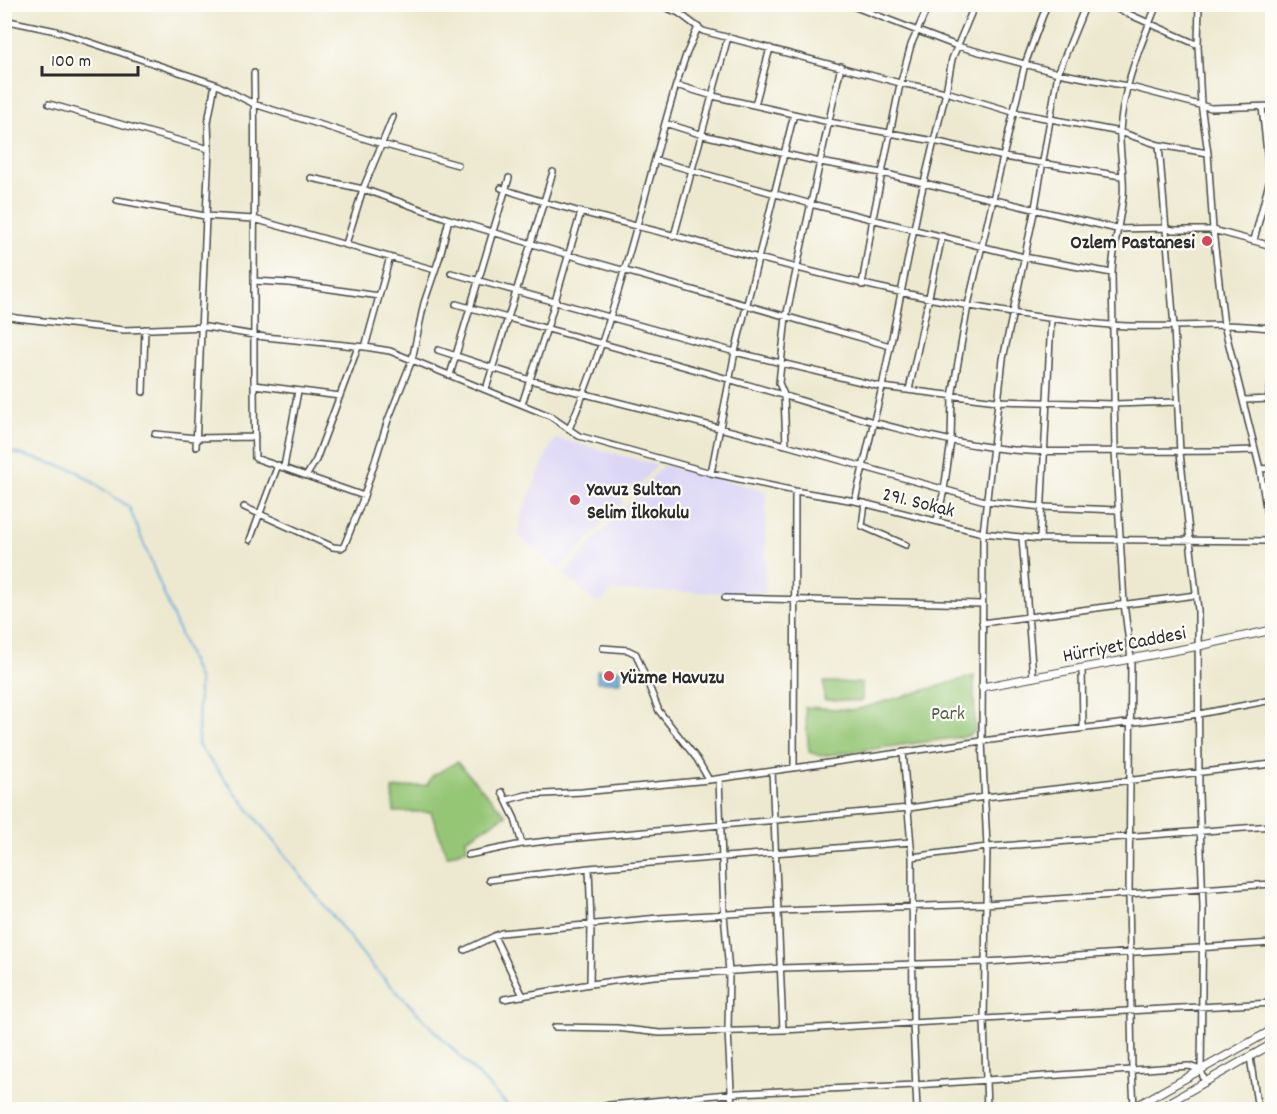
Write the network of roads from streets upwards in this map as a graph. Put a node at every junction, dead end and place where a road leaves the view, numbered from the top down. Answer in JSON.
{"nodes":[{"id":1,"x":657,"y":4,"type":"edge"},
{"id":2,"x":929,"y":4,"type":"edge"},
{"id":3,"x":975,"y":4,"type":"edge"},
{"id":4,"x":1047,"y":4,"type":"edge"},
{"id":5,"x":1086,"y":4,"type":"edge"},
{"id":6,"x":1106,"y":4,"type":"edge"},
{"id":7,"x":1157,"y":4,"type":"edge"},
{"id":8,"x":1200,"y":4,"type":"edge"},
{"id":9,"x":850,"y":5,"type":"edge"},
{"id":10,"x":4,"y":20,"type":"edge"},
{"id":11,"x":1149,"y":24,"type":"junction"},
{"id":12,"x":698,"y":27,"type":"junction"},
{"id":13,"x":917,"y":32,"type":"junction"},
{"id":14,"x":728,"y":38,"type":"junction"},
{"id":15,"x":1198,"y":45,"type":"junction"},
{"id":16,"x":957,"y":46,"type":"junction"},
{"id":17,"x":770,"y":48,"type":"junction"},
{"id":18,"x":1025,"y":64,"type":"junction"},
{"id":19,"x":841,"y":66,"type":"junction"},
{"id":20,"x":254,"y":73,"type":"dead end"},
{"id":21,"x":1059,"y":73,"type":"junction"},
{"id":22,"x":900,"y":83,"type":"junction"},
{"id":23,"x":215,"y":84,"type":"junction"},
{"id":24,"x":676,"y":85,"type":"junction"},
{"id":25,"x":1127,"y":86,"type":"junction"},
{"id":26,"x":946,"y":92,"type":"junction"},
{"id":27,"x":713,"y":96,"type":"junction"},
{"id":28,"x":49,"y":104,"type":"dead end"},
{"id":29,"x":254,"y":104,"type":"junction"},
{"id":30,"x":1201,"y":104,"type":"junction"},
{"id":31,"x":755,"y":105,"type":"junction"},
{"id":32,"x":1272,"y":106,"type":"edge"},
{"id":33,"x":1262,"y":107,"type":"junction"},
{"id":34,"x":1013,"y":112,"type":"junction"},
{"id":35,"x":794,"y":114,"type":"junction"},
{"id":36,"x":393,"y":117,"type":"dead end"},
{"id":37,"x":1051,"y":118,"type":"junction"},
{"id":38,"x":829,"y":122,"type":"junction"},
{"id":39,"x":665,"y":123,"type":"junction"},
{"id":40,"x":1120,"y":132,"type":"junction"},
{"id":41,"x":890,"y":134,"type":"junction"},
{"id":42,"x":703,"y":135,"type":"junction"},
{"id":43,"x":934,"y":141,"type":"junction"},
{"id":44,"x":382,"y":144,"type":"junction"},
{"id":45,"x":1159,"y":144,"type":"junction"},
{"id":46,"x":209,"y":149,"type":"junction"},
{"id":47,"x":1208,"y":153,"type":"junction"},
{"id":48,"x":783,"y":154,"type":"junction"},
{"id":49,"x":1004,"y":157,"type":"junction"},
{"id":50,"x":655,"y":160,"type":"junction"},
{"id":51,"x":820,"y":162,"type":"junction"},
{"id":52,"x":1042,"y":164,"type":"junction"},
{"id":53,"x":458,"y":165,"type":"dead end"},
{"id":54,"x":553,"y":172,"type":"dead end"},
{"id":55,"x":692,"y":172,"type":"junction"},
{"id":56,"x":882,"y":173,"type":"junction"},
{"id":57,"x":1121,"y":176,"type":"junction"},
{"id":58,"x":311,"y":178,"type":"dead end"},
{"id":59,"x":509,"y":178,"type":"dead end"},
{"id":60,"x":924,"y":183,"type":"junction"},
{"id":61,"x":503,"y":188,"type":"junction"},
{"id":62,"x":363,"y":189,"type":"junction"},
{"id":63,"x":774,"y":195,"type":"junction"},
{"id":64,"x":117,"y":200,"type":"dead end"},
{"id":65,"x":994,"y":200,"type":"junction"},
{"id":66,"x":542,"y":201,"type":"junction"},
{"id":67,"x":811,"y":204,"type":"junction"},
{"id":68,"x":1035,"y":208,"type":"junction"},
{"id":69,"x":581,"y":212,"type":"junction"},
{"id":70,"x":205,"y":216,"type":"junction"},
{"id":71,"x":873,"y":218,"type":"junction"},
{"id":72,"x":254,"y":219,"type":"junction"},
{"id":73,"x":449,"y":219,"type":"junction"},
{"id":74,"x":637,"y":227,"type":"junction"},
{"id":75,"x":914,"y":228,"type":"junction"},
{"id":76,"x":1165,"y":228,"type":"junction"},
{"id":77,"x":1117,"y":229,"type":"junction"},
{"id":78,"x":1213,"y":230,"type":"junction"},
{"id":79,"x":494,"y":232,"type":"junction"},
{"id":80,"x":674,"y":236,"type":"junction"},
{"id":81,"x":942,"y":236,"type":"junction"},
{"id":82,"x":1254,"y":240,"type":"junction"},
{"id":83,"x":346,"y":244,"type":"junction"},
{"id":84,"x":531,"y":244,"type":"junction"},
{"id":85,"x":982,"y":246,"type":"junction"},
{"id":86,"x":1272,"y":246,"type":"edge"},
{"id":87,"x":569,"y":255,"type":"junction"},
{"id":88,"x":390,"y":256,"type":"junction"},
{"id":89,"x":1024,"y":257,"type":"junction"},
{"id":90,"x":760,"y":260,"type":"junction"},
{"id":91,"x":796,"y":269,"type":"junction"},
{"id":92,"x":435,"y":270,"type":"junction"},
{"id":93,"x":625,"y":272,"type":"junction"},
{"id":94,"x":451,"y":273,"type":"dead end"},
{"id":95,"x":1112,"y":273,"type":"junction"},
{"id":96,"x":254,"y":281,"type":"junction"},
{"id":97,"x":479,"y":281,"type":"junction"},
{"id":98,"x":862,"y":285,"type":"junction"},
{"id":99,"x":515,"y":291,"type":"junction"},
{"id":100,"x":900,"y":293,"type":"junction"},
{"id":101,"x":379,"y":296,"type":"junction"},
{"id":102,"x":929,"y":299,"type":"junction"},
{"id":103,"x":555,"y":301,"type":"junction"},
{"id":104,"x":456,"y":304,"type":"dead end"},
{"id":105,"x":968,"y":305,"type":"junction"},
{"id":106,"x":747,"y":306,"type":"junction"},
{"id":107,"x":470,"y":308,"type":"junction"},
{"id":108,"x":1012,"y":314,"type":"junction"},
{"id":109,"x":4,"y":315,"type":"edge"},
{"id":110,"x":612,"y":316,"type":"junction"},
{"id":111,"x":507,"y":317,"type":"junction"},
{"id":112,"x":786,"y":317,"type":"junction"},
{"id":113,"x":1051,"y":319,"type":"junction"},
{"id":114,"x":1112,"y":325,"type":"junction"},
{"id":115,"x":1224,"y":325,"type":"junction"},
{"id":116,"x":200,"y":327,"type":"junction"},
{"id":117,"x":1174,"y":327,"type":"junction"},
{"id":118,"x":547,"y":328,"type":"junction"},
{"id":119,"x":1272,"y":328,"type":"edge"},
{"id":120,"x":145,"y":329,"type":"junction"},
{"id":121,"x":254,"y":335,"type":"junction"},
{"id":122,"x":601,"y":344,"type":"junction"},
{"id":123,"x":890,"y":346,"type":"junction"},
{"id":124,"x":358,"y":347,"type":"junction"},
{"id":125,"x":365,"y":347,"type":"junction"},
{"id":126,"x":438,"y":350,"type":"dead end"},
{"id":127,"x":735,"y":352,"type":"junction"},
{"id":128,"x":456,"y":356,"type":"junction"},
{"id":129,"x":412,"y":360,"type":"junction"},
{"id":130,"x":781,"y":363,"type":"junction"},
{"id":131,"x":493,"y":368,"type":"junction"},
{"id":132,"x":450,"y":375,"type":"junction"},
{"id":133,"x":530,"y":380,"type":"junction"},
{"id":134,"x":731,"y":380,"type":"junction"},
{"id":135,"x":1272,"y":381,"type":"edge"},
{"id":136,"x":254,"y":385,"type":"junction"},
{"id":137,"x":882,"y":387,"type":"junction"},
{"id":138,"x":486,"y":389,"type":"junction"},
{"id":139,"x":909,"y":390,"type":"junction"},
{"id":140,"x":298,"y":391,"type":"junction"},
{"id":141,"x":143,"y":392,"type":"dead end"},
{"id":142,"x":585,"y":393,"type":"junction"},
{"id":143,"x":784,"y":395,"type":"junction"},
{"id":144,"x":340,"y":396,"type":"junction"},
{"id":145,"x":952,"y":397,"type":"junction"},
{"id":146,"x":1270,"y":399,"type":"edge"},
{"id":147,"x":1244,"y":400,"type":"junction"},
{"id":148,"x":997,"y":401,"type":"junction"},
{"id":149,"x":1177,"y":402,"type":"junction"},
{"id":150,"x":1047,"y":403,"type":"junction"},
{"id":151,"x":522,"y":404,"type":"junction"},
{"id":152,"x":1113,"y":404,"type":"junction"},
{"id":153,"x":874,"y":423,"type":"junction"},
{"id":154,"x":569,"y":429,"type":"junction"},
{"id":155,"x":721,"y":429,"type":"junction"},
{"id":156,"x":155,"y":434,"type":"dead end"},
{"id":157,"x":255,"y":437,"type":"junction"},
{"id":158,"x":196,"y":438,"type":"junction"},
{"id":159,"x":951,"y":441,"type":"junction"},
{"id":160,"x":786,"y":445,"type":"junction"},
{"id":161,"x":196,"y":447,"type":"dead end"},
{"id":162,"x":992,"y":448,"type":"junction"},
{"id":163,"x":1255,"y":450,"type":"junction"},
{"id":164,"x":1115,"y":451,"type":"junction"},
{"id":165,"x":1046,"y":453,"type":"junction"},
{"id":166,"x":1180,"y":453,"type":"junction"},
{"id":167,"x":281,"y":466,"type":"junction"},
{"id":168,"x":863,"y":467,"type":"junction"},
{"id":169,"x":1272,"y":468,"type":"edge"},
{"id":170,"x":1260,"y":469,"type":"junction"},
{"id":171,"x":711,"y":473,"type":"junction"},
{"id":172,"x":307,"y":475,"type":"junction"},
{"id":173,"x":944,"y":490,"type":"junction"},
{"id":174,"x":795,"y":491,"type":"junction"},
{"id":175,"x":364,"y":496,"type":"junction"},
{"id":176,"x":855,"y":501,"type":"junction"},
{"id":177,"x":986,"y":501,"type":"junction"},
{"id":178,"x":865,"y":503,"type":"junction"},
{"id":179,"x":244,"y":507,"type":"dead end"},
{"id":180,"x":1042,"y":507,"type":"junction"},
{"id":181,"x":1118,"y":510,"type":"junction"},
{"id":182,"x":259,"y":514,"type":"junction"},
{"id":183,"x":937,"y":520,"type":"junction"},
{"id":184,"x":982,"y":533,"type":"junction"},
{"id":185,"x":1022,"y":538,"type":"junction"},
{"id":186,"x":1121,"y":539,"type":"junction"},
{"id":187,"x":250,"y":540,"type":"dead end"},
{"id":188,"x":1040,"y":540,"type":"junction"},
{"id":189,"x":1190,"y":541,"type":"junction"},
{"id":190,"x":1272,"y":543,"type":"edge"},
{"id":191,"x":906,"y":545,"type":"dead end"},
{"id":192,"x":1196,"y":595,"type":"junction"},
{"id":193,"x":725,"y":598,"type":"dead end"},
{"id":194,"x":795,"y":599,"type":"junction"},
{"id":195,"x":1124,"y":603,"type":"junction"},
{"id":196,"x":982,"y":604,"type":"junction"},
{"id":197,"x":1028,"y":618,"type":"junction"},
{"id":198,"x":982,"y":622,"type":"junction"},
{"id":199,"x":1272,"y":630,"type":"edge"},
{"id":200,"x":1198,"y":646,"type":"junction"},
{"id":201,"x":603,"y":648,"type":"dead end"},
{"id":202,"x":1131,"y":659,"type":"junction"},
{"id":203,"x":1082,"y":668,"type":"junction"},
{"id":204,"x":1033,"y":677,"type":"junction"},
{"id":205,"x":982,"y":687,"type":"junction"},
{"id":206,"x":1272,"y":700,"type":"edge"},
{"id":207,"x":1200,"y":714,"type":"junction"},
{"id":208,"x":1131,"y":721,"type":"junction"},
{"id":209,"x":1083,"y":727,"type":"junction"},
{"id":210,"x":982,"y":741,"type":"junction"},
{"id":211,"x":903,"y":752,"type":"junction"},
{"id":212,"x":1272,"y":764,"type":"edge"},
{"id":213,"x":794,"y":768,"type":"junction"},
{"id":214,"x":772,"y":771,"type":"junction"},
{"id":215,"x":1199,"y":773,"type":"junction"},
{"id":216,"x":719,"y":779,"type":"junction"},
{"id":217,"x":709,"y":780,"type":"junction"},
{"id":218,"x":1131,"y":781,"type":"junction"},
{"id":219,"x":502,"y":792,"type":"dead end"},
{"id":220,"x":985,"y":797,"type":"junction"},
{"id":221,"x":507,"y":800,"type":"junction"},
{"id":222,"x":909,"y":808,"type":"junction"},
{"id":223,"x":774,"y":820,"type":"junction"},
{"id":224,"x":722,"y":825,"type":"junction"},
{"id":225,"x":1272,"y":826,"type":"edge"},
{"id":226,"x":1200,"y":832,"type":"junction"},
{"id":227,"x":1130,"y":836,"type":"junction"},
{"id":228,"x":910,"y":842,"type":"junction"},
{"id":229,"x":522,"y":844,"type":"junction"},
{"id":230,"x":987,"y":847,"type":"junction"},
{"id":231,"x":776,"y":853,"type":"junction"},
{"id":232,"x":468,"y":855,"type":"dead end"},
{"id":233,"x":721,"y":856,"type":"junction"},
{"id":234,"x":912,"y":856,"type":"junction"},
{"id":235,"x":589,"y":868,"type":"junction"},
{"id":236,"x":489,"y":880,"type":"dead end"},
{"id":237,"x":1272,"y":884,"type":"edge"},
{"id":238,"x":1202,"y":889,"type":"junction"},
{"id":239,"x":1129,"y":895,"type":"junction"},
{"id":240,"x":985,"y":904,"type":"junction"},
{"id":241,"x":912,"y":905,"type":"junction"},
{"id":242,"x":778,"y":911,"type":"junction"},
{"id":243,"x":724,"y":914,"type":"junction"},
{"id":244,"x":591,"y":924,"type":"junction"},
{"id":245,"x":494,"y":936,"type":"junction"},
{"id":246,"x":1272,"y":943,"type":"edge"},
{"id":247,"x":1202,"y":949,"type":"junction"},
{"id":248,"x":465,"y":950,"type":"dead end"},
{"id":249,"x":1132,"y":952,"type":"junction"},
{"id":250,"x":986,"y":962,"type":"junction"},
{"id":251,"x":912,"y":965,"type":"junction"},
{"id":252,"x":781,"y":969,"type":"junction"},
{"id":253,"x":729,"y":972,"type":"junction"},
{"id":254,"x":590,"y":984,"type":"junction"},
{"id":255,"x":523,"y":996,"type":"junction"},
{"id":256,"x":504,"y":999,"type":"dead end"},
{"id":257,"x":1272,"y":1003,"type":"edge"},
{"id":258,"x":1203,"y":1006,"type":"junction"},
{"id":259,"x":1130,"y":1012,"type":"junction"},
{"id":260,"x":984,"y":1020,"type":"junction"},
{"id":261,"x":913,"y":1023,"type":"junction"},
{"id":262,"x":555,"y":1027,"type":"dead end"},
{"id":263,"x":783,"y":1030,"type":"junction"},
{"id":264,"x":1272,"y":1030,"type":"edge"},
{"id":265,"x":728,"y":1031,"type":"junction"},
{"id":266,"x":1272,"y":1044,"type":"edge"},
{"id":267,"x":1250,"y":1057,"type":"junction"},
{"id":268,"x":1132,"y":1070,"type":"junction"},
{"id":269,"x":1201,"y":1070,"type":"junction"},
{"id":270,"x":986,"y":1080,"type":"junction"},
{"id":271,"x":1205,"y":1083,"type":"junction"},
{"id":272,"x":915,"y":1085,"type":"junction"},
{"id":273,"x":732,"y":1094,"type":"junction"},
{"id":274,"x":1132,"y":1108,"type":"edge"},
{"id":275,"x":589,"y":1109,"type":"edge"},
{"id":276,"x":732,"y":1110,"type":"edge"},
{"id":277,"x":917,"y":1110,"type":"edge"},
{"id":278,"x":987,"y":1110,"type":"edge"},
{"id":279,"x":1156,"y":1110,"type":"edge"},
{"id":280,"x":1258,"y":1110,"type":"edge"}],
"edges":[{"from":1,"to":12,"type":"street"},
{"from":2,"to":13,"type":"street"},
{"from":3,"to":16,"type":"street"},
{"from":4,"to":18,"type":"street"},
{"from":5,"to":21,"type":"street"},
{"from":6,"to":11,"type":"street"},
{"from":7,"to":11,"type":"street"},
{"from":8,"to":15,"type":"street"},
{"from":9,"to":13,"type":"street"},
{"from":10,"to":23,"type":"street"},
{"from":11,"to":15,"type":"street"},
{"from":11,"to":25,"type":"street"},
{"from":12,"to":14,"type":"street"},
{"from":12,"to":24,"type":"street"},
{"from":13,"to":16,"type":"street"},
{"from":13,"to":22,"type":"street"},
{"from":14,"to":17,"type":"street"},
{"from":14,"to":27,"type":"street"},
{"from":15,"to":30,"type":"street"},
{"from":16,"to":18,"type":"street"},
{"from":16,"to":26,"type":"street"},
{"from":17,"to":19,"type":"street"},
{"from":17,"to":31,"type":"street"},
{"from":18,"to":21,"type":"street"},
{"from":18,"to":34,"type":"street"},
{"from":19,"to":22,"type":"street"},
{"from":19,"to":38,"type":"street"},
{"from":20,"to":29,"type":"street"},
{"from":21,"to":25,"type":"street"},
{"from":21,"to":37,"type":"street"},
{"from":22,"to":26,"type":"street"},
{"from":22,"to":41,"type":"street"},
{"from":23,"to":29,"type":"street"},
{"from":23,"to":46,"type":"street"},
{"from":24,"to":27,"type":"street"},
{"from":24,"to":39,"type":"street"},
{"from":25,"to":30,"type":"street"},
{"from":25,"to":40,"type":"street"},
{"from":26,"to":34,"type":"street"},
{"from":26,"to":43,"type":"street"},
{"from":27,"to":31,"type":"street"},
{"from":27,"to":42,"type":"street"},
{"from":28,"to":46,"type":"street"},
{"from":29,"to":44,"type":"street"},
{"from":29,"to":72,"type":"street"},
{"from":30,"to":33,"type":"street"},
{"from":30,"to":47,"type":"street"},
{"from":31,"to":35,"type":"street"},
{"from":32,"to":33,"type":"street"},
{"from":33,"to":82,"type":"street"},
{"from":34,"to":37,"type":"street"},
{"from":34,"to":49,"type":"street"},
{"from":35,"to":38,"type":"street"},
{"from":35,"to":48,"type":"street"},
{"from":36,"to":44,"type":"street"},
{"from":37,"to":40,"type":"street"},
{"from":37,"to":52,"type":"street"},
{"from":38,"to":41,"type":"street"},
{"from":38,"to":51,"type":"street"},
{"from":39,"to":42,"type":"street"},
{"from":39,"to":50,"type":"street"},
{"from":40,"to":45,"type":"street"},
{"from":40,"to":57,"type":"street"},
{"from":41,"to":43,"type":"street"},
{"from":41,"to":56,"type":"street"},
{"from":42,"to":48,"type":"street"},
{"from":42,"to":55,"type":"street"},
{"from":43,"to":49,"type":"street"},
{"from":43,"to":60,"type":"street"},
{"from":44,"to":53,"type":"street"},
{"from":44,"to":62,"type":"street"},
{"from":45,"to":47,"type":"street"},
{"from":45,"to":76,"type":"street"},
{"from":46,"to":70,"type":"street"},
{"from":47,"to":78,"type":"street"},
{"from":48,"to":51,"type":"street"},
{"from":48,"to":63,"type":"street"},
{"from":49,"to":52,"type":"street"},
{"from":49,"to":65,"type":"street"},
{"from":50,"to":55,"type":"street"},
{"from":50,"to":74,"type":"street"},
{"from":51,"to":56,"type":"street"},
{"from":51,"to":67,"type":"street"},
{"from":52,"to":57,"type":"street"},
{"from":52,"to":68,"type":"street"},
{"from":54,"to":66,"type":"street"},
{"from":55,"to":63,"type":"street"},
{"from":55,"to":80,"type":"street"},
{"from":56,"to":60,"type":"street"},
{"from":56,"to":71,"type":"street"},
{"from":57,"to":77,"type":"street"},
{"from":58,"to":62,"type":"street"},
{"from":59,"to":61,"type":"street"},
{"from":60,"to":65,"type":"street"},
{"from":60,"to":75,"type":"street"},
{"from":61,"to":66,"type":"street"},
{"from":61,"to":79,"type":"street"},
{"from":62,"to":73,"type":"street"},
{"from":62,"to":83,"type":"street"},
{"from":63,"to":67,"type":"street"},
{"from":63,"to":90,"type":"street"},
{"from":64,"to":70,"type":"street"},
{"from":65,"to":68,"type":"street"},
{"from":65,"to":85,"type":"street"},
{"from":66,"to":69,"type":"street"},
{"from":66,"to":84,"type":"street"},
{"from":67,"to":71,"type":"street"},
{"from":67,"to":91,"type":"street"},
{"from":68,"to":77,"type":"street"},
{"from":68,"to":89,"type":"street"},
{"from":69,"to":74,"type":"street"},
{"from":69,"to":87,"type":"street"},
{"from":70,"to":72,"type":"street"},
{"from":70,"to":116,"type":"street"},
{"from":71,"to":75,"type":"street"},
{"from":71,"to":98,"type":"street"},
{"from":72,"to":83,"type":"street"},
{"from":72,"to":96,"type":"street"},
{"from":73,"to":79,"type":"street"},
{"from":73,"to":92,"type":"street"},
{"from":74,"to":80,"type":"street"},
{"from":74,"to":93,"type":"street"},
{"from":75,"to":81,"type":"street"},
{"from":75,"to":100,"type":"street"},
{"from":76,"to":77,"type":"street"},
{"from":76,"to":78,"type":"street"},
{"from":76,"to":117,"type":"street"},
{"from":77,"to":95,"type":"street"},
{"from":78,"to":82,"type":"street"},
{"from":78,"to":115,"type":"street"},
{"from":79,"to":84,"type":"street"},
{"from":79,"to":97,"type":"street"},
{"from":80,"to":90,"type":"street"},
{"from":81,"to":85,"type":"street"},
{"from":81,"to":102,"type":"street"},
{"from":82,"to":86,"type":"street"},
{"from":83,"to":88,"type":"street"},
{"from":84,"to":87,"type":"street"},
{"from":84,"to":99,"type":"street"},
{"from":85,"to":89,"type":"street"},
{"from":85,"to":105,"type":"street"},
{"from":87,"to":93,"type":"street"},
{"from":87,"to":103,"type":"street"},
{"from":88,"to":92,"type":"street"},
{"from":88,"to":101,"type":"street"},
{"from":89,"to":95,"type":"street"},
{"from":89,"to":108,"type":"street"},
{"from":90,"to":91,"type":"street"},
{"from":90,"to":106,"type":"street"},
{"from":91,"to":98,"type":"street"},
{"from":91,"to":112,"type":"street"},
{"from":92,"to":129,"type":"street"},
{"from":93,"to":106,"type":"street"},
{"from":93,"to":110,"type":"street"},
{"from":94,"to":97,"type":"street"},
{"from":95,"to":114,"type":"street"},
{"from":96,"to":101,"type":"street"},
{"from":96,"to":121,"type":"street"},
{"from":97,"to":99,"type":"street"},
{"from":97,"to":107,"type":"street"},
{"from":98,"to":100,"type":"street"},
{"from":99,"to":103,"type":"street"},
{"from":99,"to":111,"type":"street"},
{"from":100,"to":102,"type":"street"},
{"from":100,"to":123,"type":"street"},
{"from":101,"to":125,"type":"street"},
{"from":102,"to":105,"type":"street"},
{"from":102,"to":139,"type":"street"},
{"from":103,"to":110,"type":"street"},
{"from":103,"to":118,"type":"street"},
{"from":104,"to":107,"type":"street"},
{"from":105,"to":108,"type":"street"},
{"from":105,"to":145,"type":"street"},
{"from":106,"to":112,"type":"street"},
{"from":106,"to":127,"type":"street"},
{"from":107,"to":111,"type":"street"},
{"from":107,"to":128,"type":"street"},
{"from":108,"to":113,"type":"street"},
{"from":108,"to":148,"type":"street"},
{"from":109,"to":120,"type":"street","name":"291. Sokak"},
{"from":110,"to":122,"type":"street"},
{"from":110,"to":127,"type":"street"},
{"from":111,"to":118,"type":"street"},
{"from":111,"to":131,"type":"street"},
{"from":112,"to":123,"type":"street"},
{"from":112,"to":130,"type":"street"},
{"from":113,"to":114,"type":"street"},
{"from":113,"to":150,"type":"street"},
{"from":114,"to":117,"type":"street"},
{"from":114,"to":152,"type":"street"},
{"from":115,"to":117,"type":"street"},
{"from":115,"to":119,"type":"street"},
{"from":115,"to":147,"type":"street"},
{"from":116,"to":120,"type":"street","name":"291. Sokak"},
{"from":116,"to":121,"type":"street","name":"291. Sokak"},
{"from":116,"to":158,"type":"street"},
{"from":117,"to":149,"type":"street"},
{"from":118,"to":122,"type":"street"},
{"from":118,"to":133,"type":"street"},
{"from":120,"to":141,"type":"street"},
{"from":121,"to":124,"type":"street","name":"291. Sokak"},
{"from":121,"to":136,"type":"street"},
{"from":122,"to":134,"type":"street"},
{"from":122,"to":142,"type":"street"},
{"from":123,"to":137,"type":"street"},
{"from":124,"to":125,"type":"street","name":"291. Sokak"},
{"from":124,"to":144,"type":"street"},
{"from":125,"to":129,"type":"street","name":"291. Sokak"},
{"from":126,"to":128,"type":"street"},
{"from":127,"to":130,"type":"street"},
{"from":127,"to":134,"type":"street"},
{"from":128,"to":131,"type":"street"},
{"from":128,"to":132,"type":"street"},
{"from":129,"to":132,"type":"street","name":"291. Sokak"},
{"from":129,"to":175,"type":"street"},
{"from":130,"to":137,"type":"street"},
{"from":130,"to":143,"type":"street"},
{"from":131,"to":133,"type":"street"},
{"from":131,"to":138,"type":"street"},
{"from":132,"to":138,"type":"street","name":"291. Sokak"},
{"from":133,"to":142,"type":"street"},
{"from":133,"to":151,"type":"street"},
{"from":134,"to":143,"type":"street"},
{"from":134,"to":155,"type":"street"},
{"from":135,"to":146,"type":"street"},
{"from":136,"to":140,"type":"street"},
{"from":136,"to":157,"type":"street"},
{"from":137,"to":139,"type":"street"},
{"from":137,"to":153,"type":"street"},
{"from":138,"to":151,"type":"street","name":"291. Sokak"},
{"from":139,"to":145,"type":"street"},
{"from":140,"to":144,"type":"street"},
{"from":140,"to":167,"type":"street"},
{"from":142,"to":154,"type":"street"},
{"from":142,"to":155,"type":"street"},
{"from":143,"to":153,"type":"street"},
{"from":143,"to":160,"type":"street"},
{"from":144,"to":172,"type":"street"},
{"from":145,"to":148,"type":"street"},
{"from":145,"to":159,"type":"street"},
{"from":146,"to":147,"type":"street"},
{"from":147,"to":163,"type":"street"},
{"from":148,"to":150,"type":"street"},
{"from":148,"to":162,"type":"street"},
{"from":149,"to":152,"type":"street"},
{"from":149,"to":166,"type":"street"},
{"from":150,"to":152,"type":"street"},
{"from":150,"to":165,"type":"street"},
{"from":151,"to":154,"type":"street","name":"291. Sokak"},
{"from":152,"to":164,"type":"street"},
{"from":153,"to":159,"type":"street"},
{"from":153,"to":168,"type":"street"},
{"from":154,"to":171,"type":"street","name":"291. Sokak"},
{"from":155,"to":160,"type":"street"},
{"from":155,"to":171,"type":"street"},
{"from":156,"to":158,"type":"street"},
{"from":157,"to":158,"type":"street"},
{"from":157,"to":167,"type":"street"},
{"from":158,"to":161,"type":"street"},
{"from":159,"to":162,"type":"street"},
{"from":159,"to":173,"type":"street"},
{"from":160,"to":168,"type":"street"},
{"from":162,"to":165,"type":"street"},
{"from":162,"to":177,"type":"street"},
{"from":163,"to":166,"type":"street"},
{"from":163,"to":170,"type":"street"},
{"from":164,"to":165,"type":"street"},
{"from":164,"to":166,"type":"street"},
{"from":164,"to":181,"type":"street"},
{"from":165,"to":180,"type":"street"},
{"from":166,"to":189,"type":"street"},
{"from":167,"to":172,"type":"street"},
{"from":167,"to":182,"type":"street"},
{"from":168,"to":173,"type":"street"},
{"from":168,"to":176,"type":"street"},
{"from":169,"to":170,"type":"street"},
{"from":170,"to":190,"type":"street"},
{"from":171,"to":174,"type":"street","name":"291. Sokak"},
{"from":172,"to":175,"type":"street"},
{"from":173,"to":177,"type":"street"},
{"from":173,"to":183,"type":"street"},
{"from":174,"to":176,"type":"street","name":"291. Sokak"},
{"from":174,"to":194,"type":"street"},
{"from":175,"to":182,"type":"street"},
{"from":176,"to":178,"type":"street","name":"291. Sokak"},
{"from":177,"to":180,"type":"street"},
{"from":177,"to":184,"type":"street"},
{"from":178,"to":183,"type":"street","name":"291. Sokak"},
{"from":178,"to":191,"type":"street"},
{"from":179,"to":182,"type":"street"},
{"from":180,"to":181,"type":"street"},
{"from":180,"to":188,"type":"street"},
{"from":181,"to":186,"type":"street"},
{"from":182,"to":187,"type":"street"},
{"from":183,"to":184,"type":"street","name":"291. Sokak"},
{"from":184,"to":185,"type":"street","name":"291. Sokak"},
{"from":184,"to":196,"type":"street"},
{"from":185,"to":188,"type":"street","name":"291. Sokak"},
{"from":185,"to":197,"type":"street"},
{"from":186,"to":188,"type":"street","name":"291. Sokak"},
{"from":186,"to":189,"type":"street","name":"291. Sokak"},
{"from":186,"to":195,"type":"street"},
{"from":189,"to":190,"type":"street","name":"291. Sokak"},
{"from":189,"to":192,"type":"street"},
{"from":192,"to":195,"type":"street"},
{"from":192,"to":200,"type":"street"},
{"from":193,"to":194,"type":"street"},
{"from":194,"to":196,"type":"street"},
{"from":194,"to":213,"type":"street"},
{"from":195,"to":197,"type":"street"},
{"from":195,"to":202,"type":"street"},
{"from":196,"to":198,"type":"street"},
{"from":197,"to":198,"type":"street"},
{"from":197,"to":204,"type":"street"},
{"from":198,"to":205,"type":"street"},
{"from":199,"to":200,"type":"street","name":"Hürriyet Caddesi"},
{"from":200,"to":202,"type":"street","name":"Hürriyet Caddesi"},
{"from":200,"to":207,"type":"street"},
{"from":201,"to":217,"type":"street"},
{"from":202,"to":203,"type":"street","name":"Hürriyet Caddesi"},
{"from":202,"to":208,"type":"street"},
{"from":203,"to":204,"type":"street","name":"Hürriyet Caddesi"},
{"from":203,"to":209,"type":"street"},
{"from":204,"to":205,"type":"street","name":"Hürriyet Caddesi"},
{"from":205,"to":210,"type":"street"},
{"from":206,"to":207,"type":"street"},
{"from":207,"to":208,"type":"street"},
{"from":207,"to":215,"type":"street"},
{"from":208,"to":209,"type":"street"},
{"from":208,"to":218,"type":"street"},
{"from":209,"to":210,"type":"street"},
{"from":210,"to":211,"type":"street"},
{"from":210,"to":220,"type":"street"},
{"from":211,"to":213,"type":"street"},
{"from":211,"to":222,"type":"street"},
{"from":212,"to":215,"type":"street"},
{"from":213,"to":214,"type":"street"},
{"from":214,"to":216,"type":"street"},
{"from":214,"to":223,"type":"street"},
{"from":215,"to":218,"type":"street"},
{"from":215,"to":226,"type":"street"},
{"from":216,"to":217,"type":"street"},
{"from":216,"to":224,"type":"street"},
{"from":217,"to":221,"type":"street"},
{"from":218,"to":220,"type":"street"},
{"from":218,"to":227,"type":"street"},
{"from":219,"to":221,"type":"street"},
{"from":220,"to":222,"type":"street"},
{"from":220,"to":230,"type":"street"},
{"from":221,"to":229,"type":"street"},
{"from":222,"to":223,"type":"street"},
{"from":222,"to":228,"type":"street"},
{"from":223,"to":224,"type":"street"},
{"from":223,"to":231,"type":"street"},
{"from":224,"to":229,"type":"street"},
{"from":224,"to":233,"type":"street"},
{"from":225,"to":226,"type":"street"},
{"from":226,"to":227,"type":"street"},
{"from":226,"to":238,"type":"street"},
{"from":227,"to":230,"type":"street"},
{"from":227,"to":239,"type":"street"},
{"from":228,"to":231,"type":"street"},
{"from":228,"to":234,"type":"street"},
{"from":229,"to":232,"type":"street"},
{"from":230,"to":234,"type":"street"},
{"from":230,"to":240,"type":"street"},
{"from":231,"to":233,"type":"street"},
{"from":231,"to":242,"type":"street"},
{"from":233,"to":235,"type":"street"},
{"from":233,"to":243,"type":"street"},
{"from":234,"to":241,"type":"street"},
{"from":235,"to":236,"type":"street"},
{"from":235,"to":244,"type":"street"},
{"from":237,"to":238,"type":"street"},
{"from":238,"to":239,"type":"street"},
{"from":238,"to":247,"type":"street"},
{"from":239,"to":240,"type":"street"},
{"from":239,"to":249,"type":"street"},
{"from":240,"to":241,"type":"street"},
{"from":240,"to":250,"type":"street"},
{"from":241,"to":242,"type":"street"},
{"from":241,"to":251,"type":"street"},
{"from":242,"to":243,"type":"street"},
{"from":242,"to":252,"type":"street"},
{"from":243,"to":244,"type":"street"},
{"from":243,"to":253,"type":"street"},
{"from":244,"to":245,"type":"street"},
{"from":244,"to":254,"type":"street"},
{"from":245,"to":248,"type":"street"},
{"from":245,"to":255,"type":"street"},
{"from":246,"to":247,"type":"street"},
{"from":247,"to":249,"type":"street"},
{"from":247,"to":258,"type":"street"},
{"from":249,"to":250,"type":"street"},
{"from":249,"to":259,"type":"street"},
{"from":250,"to":251,"type":"street"},
{"from":250,"to":260,"type":"street"},
{"from":251,"to":252,"type":"street"},
{"from":251,"to":261,"type":"street"},
{"from":252,"to":253,"type":"street"},
{"from":252,"to":263,"type":"street"},
{"from":253,"to":254,"type":"street"},
{"from":253,"to":265,"type":"street"},
{"from":254,"to":255,"type":"street"},
{"from":255,"to":256,"type":"street"},
{"from":257,"to":258,"type":"street"},
{"from":258,"to":259,"type":"street"},
{"from":258,"to":269,"type":"street"},
{"from":259,"to":260,"type":"street"},
{"from":259,"to":268,"type":"street"},
{"from":260,"to":261,"type":"street"},
{"from":260,"to":270,"type":"street"},
{"from":261,"to":263,"type":"street"},
{"from":261,"to":272,"type":"street"},
{"from":262,"to":265,"type":"street"},
{"from":263,"to":265,"type":"street"},
{"from":264,"to":269,"type":"street"},
{"from":265,"to":273,"type":"street"},
{"from":266,"to":267,"type":"street"},
{"from":267,"to":271,"type":"street"},
{"from":267,"to":280,"type":"street"},
{"from":268,"to":269,"type":"street"},
{"from":268,"to":270,"type":"street"},
{"from":268,"to":274,"type":"street"},
{"from":269,"to":271,"type":"street"},
{"from":269,"to":274,"type":"street"},
{"from":270,"to":272,"type":"street"},
{"from":270,"to":278,"type":"street"},
{"from":271,"to":279,"type":"street"},
{"from":272,"to":273,"type":"street"},
{"from":272,"to":277,"type":"street"},
{"from":273,"to":275,"type":"street"},
{"from":273,"to":276,"type":"street"}]}
